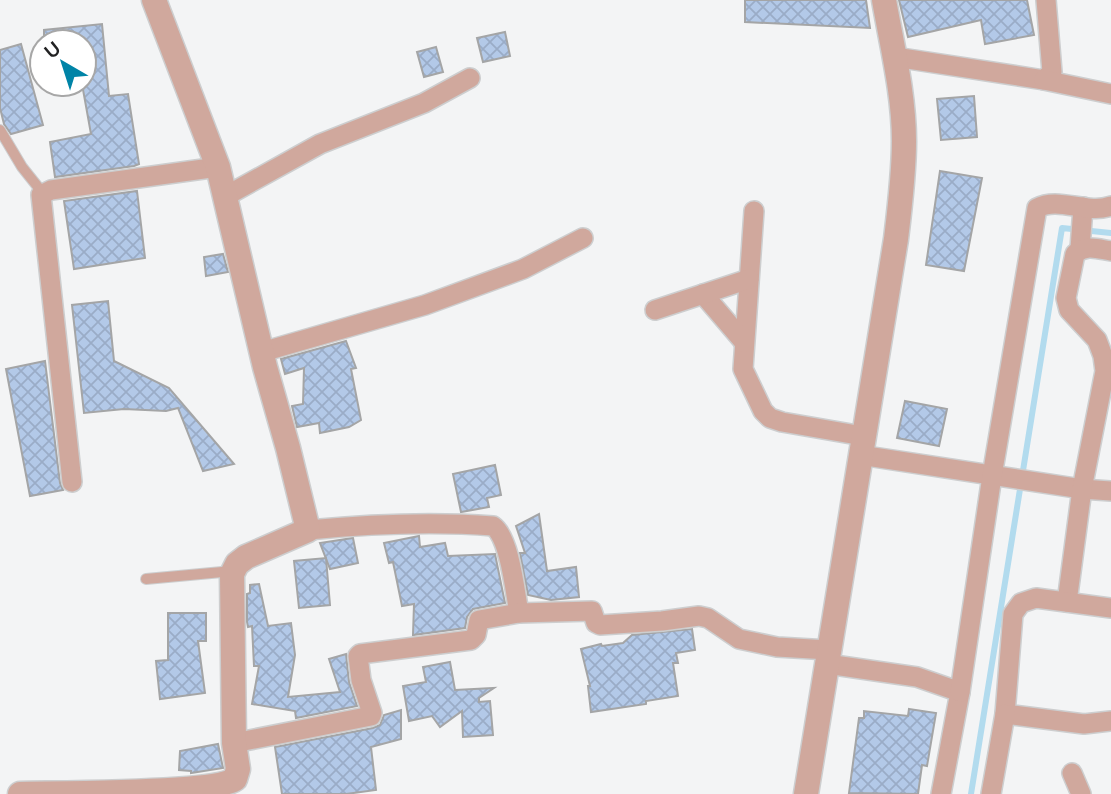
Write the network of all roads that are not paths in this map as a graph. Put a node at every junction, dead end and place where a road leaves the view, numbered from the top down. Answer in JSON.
{"nodes":[{"id":1,"x":154,"y":0,"type":"edge"},
{"id":2,"x":884,"y":0,"type":"edge"},
{"id":3,"x":1046,"y":0,"type":"edge"},
{"id":4,"x":895,"y":57,"type":"junction"},
{"id":5,"x":470,"y":78,"type":"dead end"},
{"id":6,"x":1045,"y":80,"type":"junction"},
{"id":7,"x":1111,"y":94,"type":"edge"},
{"id":8,"x":0,"y":130,"type":"edge"},
{"id":9,"x":218,"y":167,"type":"junction"},
{"id":10,"x":42,"y":192,"type":"junction"},
{"id":11,"x":226,"y":197,"type":"junction"},
{"id":12,"x":1111,"y":206,"type":"edge"},
{"id":13,"x":754,"y":211,"type":"dead end"},
{"id":14,"x":1083,"y":211,"type":"junction"},
{"id":15,"x":583,"y":238,"type":"dead end"},
{"id":16,"x":1080,"y":244,"type":"junction"},
{"id":17,"x":1111,"y":251,"type":"edge"},
{"id":18,"x":748,"y":279,"type":"junction"},
{"id":19,"x":703,"y":294,"type":"junction"},
{"id":20,"x":655,"y":310,"type":"dead end"},
{"id":21,"x":744,"y":342,"type":"junction"},
{"id":22,"x":262,"y":352,"type":"junction"},
{"id":23,"x":1108,"y":372,"type":"edge"},
{"id":24,"x":1111,"y":421,"type":"edge"},
{"id":25,"x":1092,"y":438,"type":"junction"},
{"id":26,"x":862,"y":445,"type":"junction"},
{"id":27,"x":1000,"y":477,"type":"junction"},
{"id":28,"x":72,"y":482,"type":"dead end"},
{"id":29,"x":1082,"y":489,"type":"junction"},
{"id":30,"x":1111,"y":491,"type":"edge"},
{"id":31,"x":308,"y":530,"type":"junction"},
{"id":32,"x":233,"y":571,"type":"junction"},
{"id":33,"x":146,"y":579,"type":"dead end"},
{"id":34,"x":1067,"y":602,"type":"junction"},
{"id":35,"x":1111,"y":608,"type":"edge"},
{"id":36,"x":519,"y":613,"type":"junction"},
{"id":37,"x":828,"y":657,"type":"junction"},
{"id":38,"x":960,"y":692,"type":"junction"},
{"id":39,"x":1004,"y":714,"type":"junction"},
{"id":40,"x":1111,"y":721,"type":"edge"},
{"id":41,"x":234,"y":743,"type":"junction"},
{"id":42,"x":1072,"y":773,"type":"dead end"},
{"id":43,"x":20,"y":794,"type":"edge"},
{"id":44,"x":806,"y":794,"type":"edge"},
{"id":45,"x":941,"y":794,"type":"edge"},
{"id":46,"x":991,"y":794,"type":"edge"},
{"id":47,"x":1081,"y":794,"type":"edge"}],
"edges":[{"from":1,"to":9,"type":"street"},
{"from":2,"to":4,"type":"street"},
{"from":3,"to":6,"type":"street"},
{"from":4,"to":6,"type":"street"},
{"from":4,"to":26,"type":"street"},
{"from":5,"to":11,"type":"street"},
{"from":6,"to":7,"type":"street"},
{"from":8,"to":10,"type":"lane"},
{"from":9,"to":10,"type":"street"},
{"from":9,"to":11,"type":"street"},
{"from":10,"to":28,"type":"street"},
{"from":11,"to":22,"type":"street"},
{"from":12,"to":14,"type":"street"},
{"from":13,"to":18,"type":"street"},
{"from":14,"to":16,"type":"street"},
{"from":14,"to":27,"type":"street"},
{"from":15,"to":22,"type":"street"},
{"from":16,"to":17,"type":"street"},
{"from":16,"to":23,"type":"street"},
{"from":18,"to":19,"type":"street"},
{"from":18,"to":21,"type":"street"},
{"from":19,"to":20,"type":"street"},
{"from":19,"to":21,"type":"street"},
{"from":21,"to":26,"type":"street"},
{"from":22,"to":31,"type":"street"},
{"from":23,"to":25,"type":"street"},
{"from":24,"to":25,"type":"street"},
{"from":25,"to":29,"type":"street"},
{"from":26,"to":27,"type":"street"},
{"from":26,"to":37,"type":"street"},
{"from":27,"to":29,"type":"street"},
{"from":27,"to":38,"type":"street"},
{"from":29,"to":30,"type":"street"},
{"from":29,"to":34,"type":"street"},
{"from":31,"to":32,"type":"street"},
{"from":31,"to":36,"type":"street"},
{"from":32,"to":33,"type":"lane"},
{"from":32,"to":41,"type":"street"},
{"from":34,"to":35,"type":"street"},
{"from":34,"to":39,"type":"street"},
{"from":36,"to":37,"type":"street"},
{"from":36,"to":41,"type":"street"},
{"from":37,"to":38,"type":"street"},
{"from":37,"to":44,"type":"street"},
{"from":38,"to":45,"type":"street"},
{"from":39,"to":40,"type":"street"},
{"from":39,"to":46,"type":"street"},
{"from":41,"to":43,"type":"street"},
{"from":42,"to":47,"type":"street"}]}
